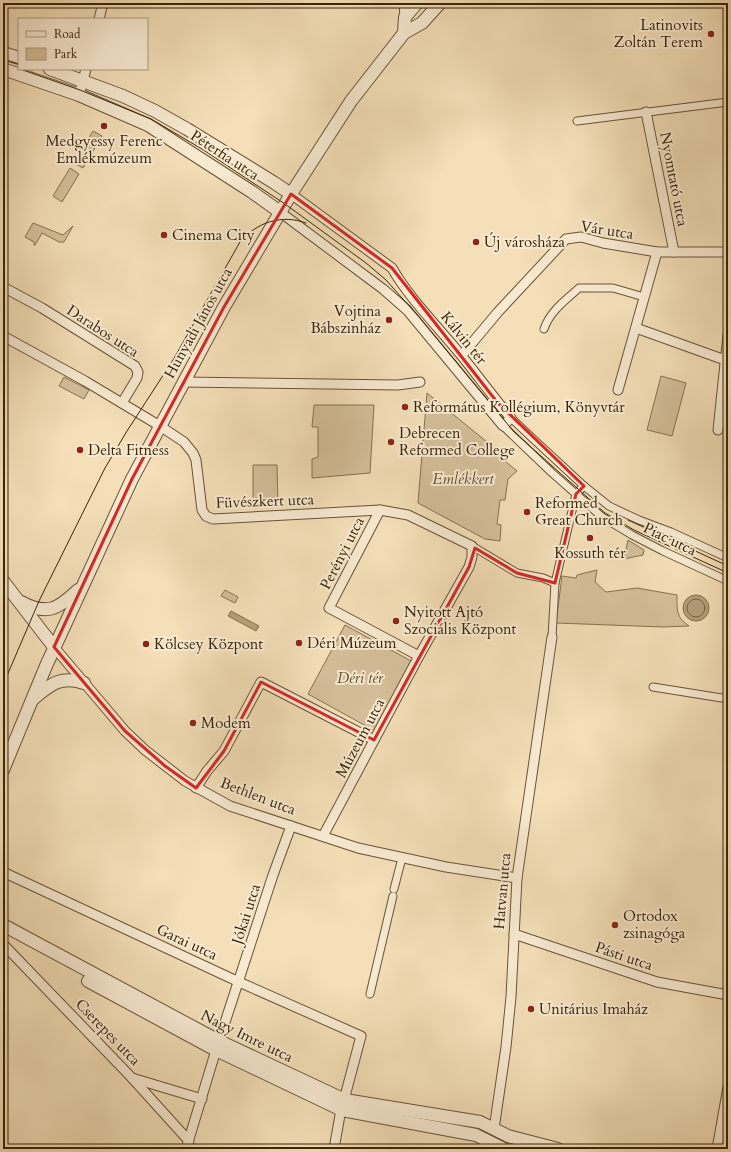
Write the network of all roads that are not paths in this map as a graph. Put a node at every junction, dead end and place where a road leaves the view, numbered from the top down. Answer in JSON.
{"nodes":[{"id":1,"x":103,"y":3,"type":"edge"},
{"id":2,"x":404,"y":3,"type":"edge"},
{"id":3,"x":417,"y":3,"type":"edge"},
{"id":4,"x":440,"y":3,"type":"edge"},
{"id":5,"x":406,"y":17,"type":"junction"},
{"id":6,"x":99,"y":18,"type":"edge"},
{"id":7,"x":404,"y":33,"type":"junction"},
{"id":8,"x":3,"y":53,"type":"edge"},
{"id":9,"x":18,"y":58,"type":"edge"},
{"id":10,"x":3,"y":69,"type":"edge"},
{"id":11,"x":56,"y":70,"type":"edge"},
{"id":12,"x":84,"y":75,"type":"edge"},
{"id":13,"x":79,"y":95,"type":"junction"},
{"id":14,"x":728,"y":102,"type":"edge"},
{"id":15,"x":646,"y":112,"type":"junction"},
{"id":16,"x":577,"y":121,"type":"dead end"},
{"id":17,"x":291,"y":194,"type":"junction"},
{"id":18,"x":280,"y":212,"type":"junction"},
{"id":19,"x":657,"y":252,"type":"junction"},
{"id":20,"x":674,"y":252,"type":"junction"},
{"id":21,"x":728,"y":252,"type":"edge"},
{"id":22,"x":396,"y":276,"type":"joint"},
{"id":23,"x":3,"y":287,"type":"edge"},
{"id":24,"x":644,"y":297,"type":"junction"},
{"id":25,"x":407,"y":310,"type":"joint"},
{"id":26,"x":636,"y":328,"type":"junction"},
{"id":27,"x":544,"y":329,"type":"dead end"},
{"id":28,"x":728,"y":335,"type":"edge"},
{"id":29,"x":3,"y":336,"type":"edge"},
{"id":30,"x":462,"y":355,"type":"junction"},
{"id":31,"x":725,"y":360,"type":"junction"},
{"id":32,"x":183,"y":382,"type":"junction"},
{"id":33,"x":420,"y":382,"type":"dead end"},
{"id":34,"x":618,"y":390,"type":"dead end"},
{"id":35,"x":122,"y":404,"type":"junction"},
{"id":36,"x":511,"y":418,"type":"junction"},
{"id":37,"x":160,"y":426,"type":"junction"},
{"id":38,"x":503,"y":426,"type":"junction"},
{"id":39,"x":718,"y":430,"type":"dead end"},
{"id":40,"x":584,"y":486,"type":"junction"},
{"id":41,"x":576,"y":494,"type":"junction"},
{"id":42,"x":609,"y":506,"type":"joint"},
{"id":43,"x":380,"y":510,"type":"junction"},
{"id":44,"x":602,"y":517,"type":"joint"},
{"id":45,"x":472,"y":546,"type":"junction"},
{"id":46,"x":728,"y":558,"type":"edge"},
{"id":47,"x":3,"y":581,"type":"edge"},
{"id":48,"x":728,"y":581,"type":"edge"},
{"id":49,"x":555,"y":583,"type":"junction"},
{"id":50,"x":82,"y":586,"type":"junction"},
{"id":51,"x":18,"y":600,"type":"junction"},
{"id":52,"x":552,"y":637,"type":"joint"},
{"id":53,"x":54,"y":648,"type":"junction"},
{"id":54,"x":419,"y":656,"type":"junction"},
{"id":55,"x":84,"y":683,"type":"junction"},
{"id":56,"x":652,"y":687,"type":"dead end"},
{"id":57,"x":728,"y":699,"type":"edge"},
{"id":58,"x":32,"y":700,"type":"junction"},
{"id":59,"x":374,"y":740,"type":"junction"},
{"id":60,"x":3,"y":770,"type":"edge"},
{"id":61,"x":196,"y":788,"type":"junction"},
{"id":62,"x":291,"y":826,"type":"junction"},
{"id":63,"x":324,"y":836,"type":"junction"},
{"id":64,"x":402,"y":858,"type":"junction"},
{"id":65,"x":3,"y":872,"type":"edge"},
{"id":66,"x":517,"y":878,"type":"junction"},
{"id":67,"x":3,"y":925,"type":"edge"},
{"id":68,"x":514,"y":934,"type":"junction"},
{"id":69,"x":3,"y":940,"type":"edge"},
{"id":70,"x":239,"y":982,"type":"junction"},
{"id":71,"x":370,"y":994,"type":"dead end"},
{"id":72,"x":728,"y":995,"type":"edge"},
{"id":73,"x":218,"y":1045,"type":"junction"},
{"id":74,"x":132,"y":1078,"type":"junction"},
{"id":75,"x":728,"y":1087,"type":"edge"},
{"id":76,"x":202,"y":1099,"type":"junction"},
{"id":77,"x":343,"y":1105,"type":"junction"},
{"id":78,"x":494,"y":1129,"type":"junction"},
{"id":79,"x":187,"y":1145,"type":"edge"},
{"id":80,"x":491,"y":1146,"type":"edge"},
{"id":81,"x":334,"y":1149,"type":"edge"},
{"id":82,"x":504,"y":1149,"type":"edge"},
{"id":83,"x":558,"y":1149,"type":"edge"},
{"id":84,"x":717,"y":1149,"type":"edge"}],
"edges":[{"from":1,"to":6,"type":"street"},
{"from":2,"to":5,"type":"street"},
{"from":3,"to":5,"type":"street"},
{"from":4,"to":7,"type":"street","name":"Hunyadi János utca"},
{"from":5,"to":7,"type":"street"},
{"from":7,"to":17,"type":"street","name":"Hunyadi János utca"},
{"from":8,"to":9,"type":"street"},
{"from":10,"to":13,"type":"street","name":"Péterfia utca"},
{"from":11,"to":12,"type":"street","name":"Péterfia utca"},
{"from":12,"to":13,"type":"street"},
{"from":12,"to":17,"type":"street","name":"Péterfia utca"},
{"from":13,"to":18,"type":"street","name":"Péterfia utca"},
{"from":14,"to":15,"type":"street"},
{"from":15,"to":16,"type":"street"},
{"from":15,"to":20,"type":"street","name":"Nyomtató utca"},
{"from":17,"to":18,"type":"street","name":"Hunyadi János utca"},
{"from":17,"to":22,"type":"street","name":"Péterfia utca"},
{"from":18,"to":25,"type":"street","name":"Péterfia utca"},
{"from":18,"to":32,"type":"street","name":"Hunyadi János utca"},
{"from":19,"to":20,"type":"street","name":"Vár utca"},
{"from":19,"to":24,"type":"street"},
{"from":19,"to":30,"type":"street","name":"Vár utca"},
{"from":20,"to":21,"type":"street","name":"Vár utca"},
{"from":22,"to":30,"type":"street","name":"Kálvin tér"},
{"from":23,"to":35,"type":"street","name":"Darabos utca"},
{"from":24,"to":26,"type":"street"},
{"from":24,"to":27,"type":"street"},
{"from":25,"to":38,"type":"street","name":"Kálvin tér"},
{"from":26,"to":31,"type":"street"},
{"from":26,"to":34,"type":"street"},
{"from":28,"to":31,"type":"street"},
{"from":29,"to":35,"type":"street"},
{"from":30,"to":36,"type":"street","name":"Kálvin tér"},
{"from":31,"to":39,"type":"street"},
{"from":32,"to":33,"type":"street"},
{"from":32,"to":37,"type":"street","name":"Hunyadi János utca"},
{"from":35,"to":37,"type":"street"},
{"from":36,"to":38,"type":"street"},
{"from":36,"to":40,"type":"street","name":"Kálvin tér"},
{"from":37,"to":43,"type":"street","name":"Füvészkert utca"},
{"from":37,"to":50,"type":"street","name":"Hunyadi János utca"},
{"from":38,"to":41,"type":"street","name":"Kálvin tér"},
{"from":40,"to":41,"type":"street"},
{"from":40,"to":42,"type":"street","name":"Kálvin tér"},
{"from":41,"to":44,"type":"street","name":"Kálvin tér"},
{"from":41,"to":49,"type":"street"},
{"from":42,"to":46,"type":"street","name":"Piac utca"},
{"from":43,"to":45,"type":"street","name":"Füvészkert utca"},
{"from":43,"to":54,"type":"street","name":"Perényi utca"},
{"from":44,"to":48,"type":"street","name":"Piac utca"},
{"from":45,"to":49,"type":"street"},
{"from":45,"to":54,"type":"street","name":"Múzeum utca"},
{"from":47,"to":51,"type":"street","name":"Bethlen utca"},
{"from":49,"to":52,"type":"street"},
{"from":50,"to":51,"type":"street"},
{"from":50,"to":53,"type":"street","name":"Hunyadi János utca"},
{"from":51,"to":53,"type":"street","name":"Bethlen utca"},
{"from":52,"to":66,"type":"street","name":"Hatvan utca"},
{"from":53,"to":55,"type":"street","name":"Bethlen utca"},
{"from":53,"to":58,"type":"street","name":"Hunyadi János utca"},
{"from":54,"to":59,"type":"street","name":"Múzeum utca"},
{"from":55,"to":58,"type":"street"},
{"from":55,"to":61,"type":"street","name":"Bethlen utca"},
{"from":56,"to":57,"type":"street"},
{"from":58,"to":60,"type":"street","name":"Hunyadi János utca"},
{"from":59,"to":61,"type":"street"},
{"from":59,"to":63,"type":"street","name":"Múzeum utca"},
{"from":61,"to":62,"type":"street","name":"Bethlen utca"},
{"from":62,"to":63,"type":"street","name":"Bethlen utca"},
{"from":62,"to":70,"type":"street","name":"Jókai utca"},
{"from":63,"to":64,"type":"street","name":"Bethlen utca"},
{"from":64,"to":66,"type":"street","name":"Bethlen utca"},
{"from":64,"to":71,"type":"street"},
{"from":65,"to":70,"type":"street","name":"Garai utca"},
{"from":66,"to":68,"type":"street","name":"Hatvan utca"},
{"from":67,"to":73,"type":"street","name":"Nagy Imre utca"},
{"from":68,"to":72,"type":"street","name":"Pásti utca"},
{"from":68,"to":78,"type":"street","name":"Hatvan utca"},
{"from":69,"to":73,"type":"street","name":"Nagy Imre utca"},
{"from":69,"to":74,"type":"street","name":"Cserepes utca"},
{"from":70,"to":73,"type":"street","name":"Jókai utca"},
{"from":70,"to":77,"type":"street","name":"Garai utca"},
{"from":73,"to":76,"type":"street","name":"Jókai utca"},
{"from":73,"to":77,"type":"street","name":"Nagy Imre utca"},
{"from":74,"to":76,"type":"street"},
{"from":74,"to":79,"type":"street","name":"Cserepes utca"},
{"from":75,"to":84,"type":"street"},
{"from":76,"to":79,"type":"street","name":"Jókai utca"},
{"from":77,"to":78,"type":"street","name":"Nagy Imre utca"},
{"from":77,"to":80,"type":"street","name":"Nagy Imre utca"},
{"from":77,"to":81,"type":"street"},
{"from":78,"to":80,"type":"street","name":"Hatvan utca"},
{"from":78,"to":83,"type":"street","name":"Nagy Imre utca"},
{"from":80,"to":82,"type":"street","name":"Nagy Imre utca"}]}
